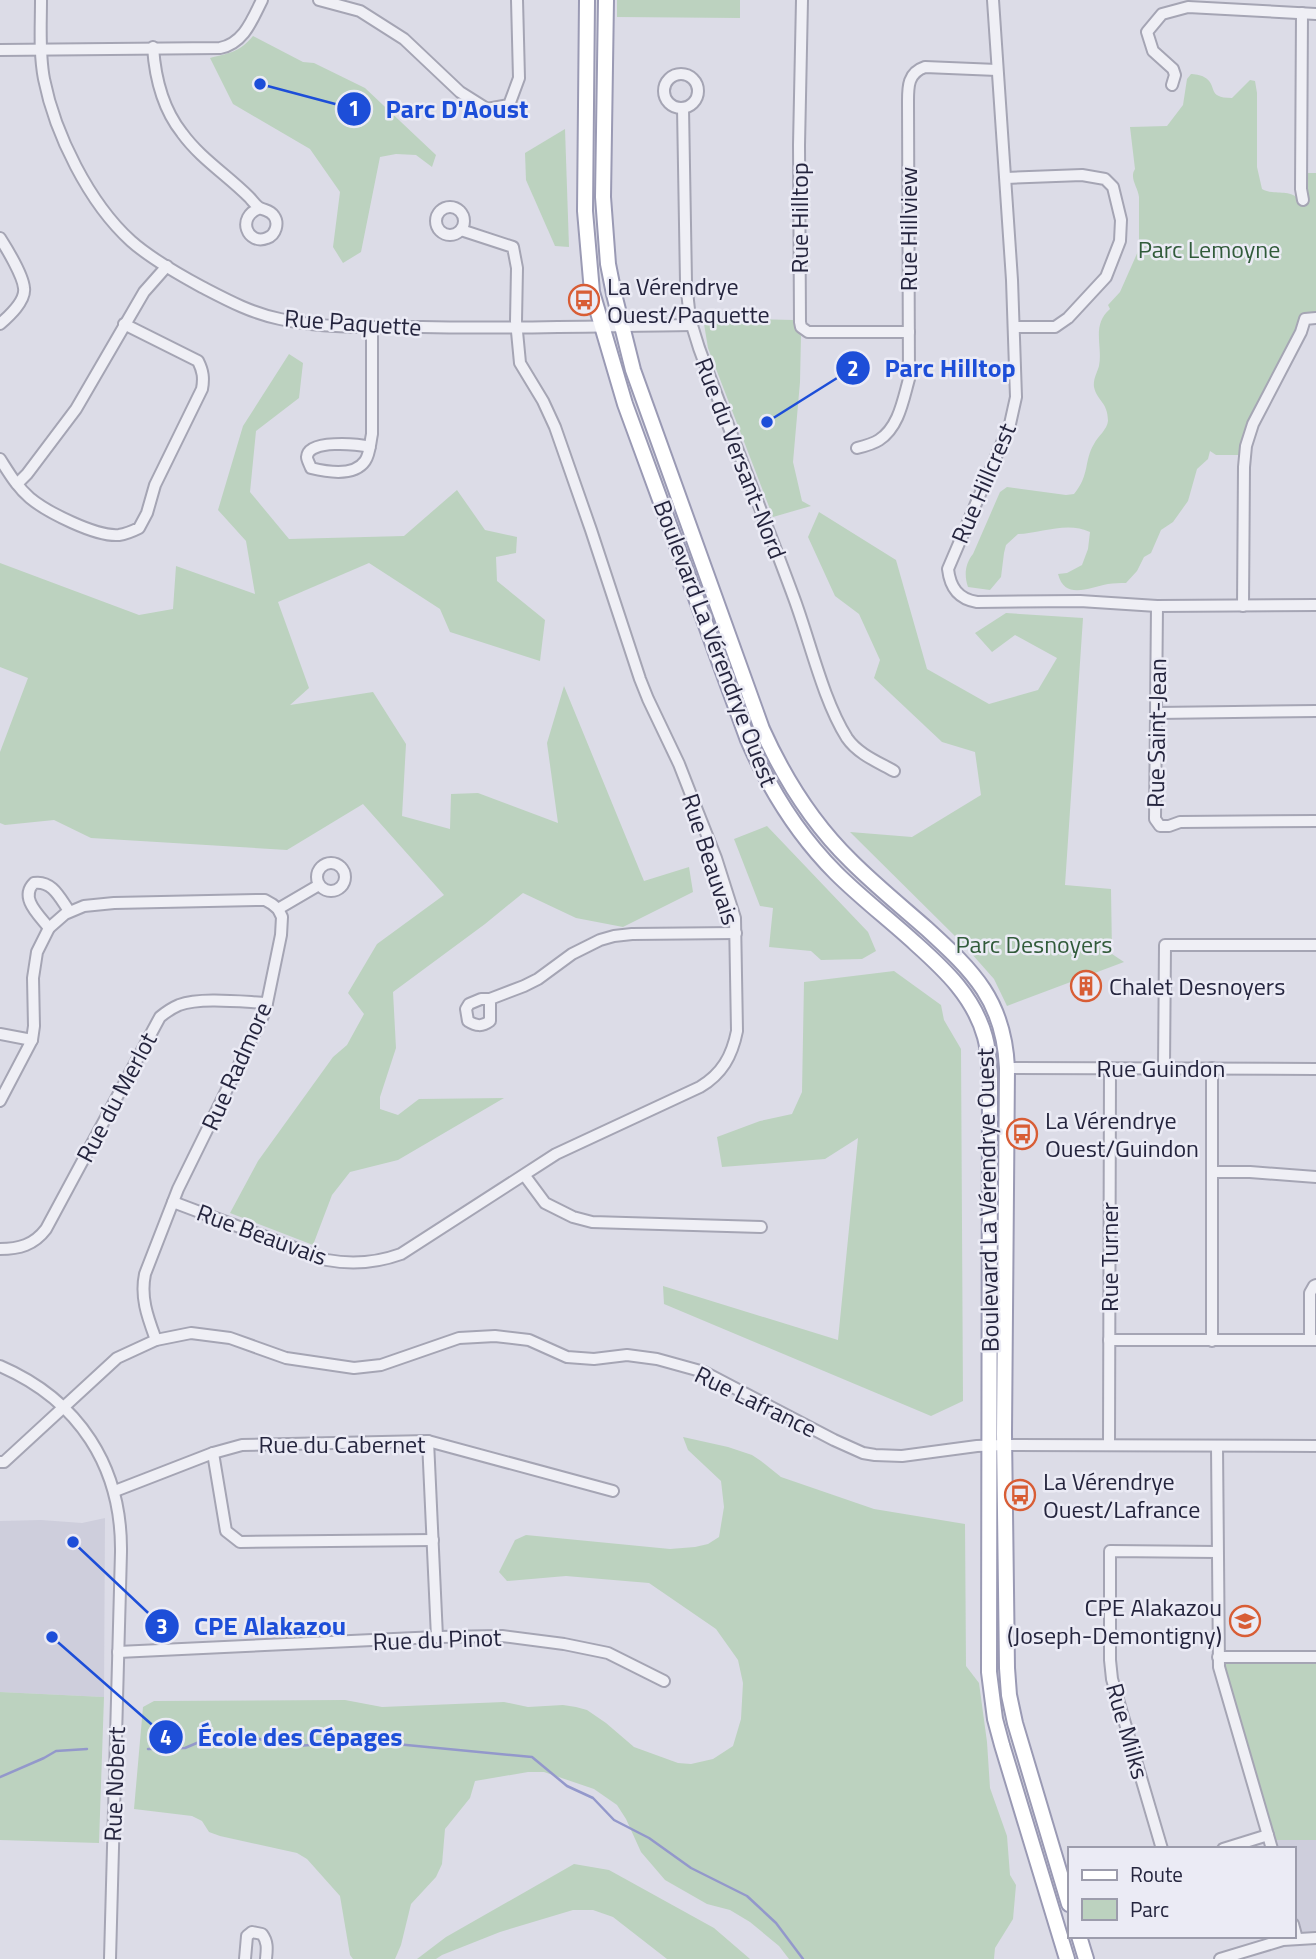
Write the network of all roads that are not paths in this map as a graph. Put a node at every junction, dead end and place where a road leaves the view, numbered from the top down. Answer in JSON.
{"nodes":[{"id":1,"x":41,"y":0,"type":"edge"},
{"id":2,"x":262,"y":0,"type":"edge"},
{"id":3,"x":319,"y":0,"type":"edge"},
{"id":4,"x":517,"y":0,"type":"edge"},
{"id":5,"x":587,"y":0,"type":"edge"},
{"id":6,"x":606,"y":0,"type":"edge"},
{"id":7,"x":802,"y":0,"type":"edge"},
{"id":8,"x":993,"y":0,"type":"edge"},
{"id":9,"x":361,"y":5,"type":"edge"},
{"id":10,"x":1302,"y":13,"type":"junction"},
{"id":11,"x":1316,"y":13,"type":"edge"},
{"id":12,"x":153,"y":47,"type":"junction"},
{"id":13,"x":41,"y":49,"type":"junction"},
{"id":14,"x":0,"y":50,"type":"edge"},
{"id":15,"x":997,"y":69,"type":"junction"},
{"id":16,"x":1172,"y":85,"type":"dead end"},
{"id":17,"x":683,"y":108,"type":"dead end"},
{"id":18,"x":1006,"y":178,"type":"junction"},
{"id":19,"x":1303,"y":200,"type":"dead end"},
{"id":20,"x":260,"y":208,"type":"dead end"},
{"id":21,"x":461,"y":230,"type":"dead end"},
{"id":22,"x":0,"y":238,"type":"edge"},
{"id":23,"x":167,"y":266,"type":"junction"},
{"id":24,"x":1311,"y":318,"type":"edge"},
{"id":25,"x":0,"y":324,"type":"edge"},
{"id":26,"x":124,"y":324,"type":"junction"},
{"id":27,"x":600,"y":325,"type":"junction"},
{"id":28,"x":692,"y":325,"type":"junction"},
{"id":29,"x":621,"y":326,"type":"junction"},
{"id":30,"x":372,"y":327,"type":"junction"},
{"id":31,"x":1014,"y":327,"type":"junction"},
{"id":32,"x":516,"y":329,"type":"junction"},
{"id":33,"x":909,"y":332,"type":"junction"},
{"id":34,"x":370,"y":447,"type":"junction"},
{"id":35,"x":857,"y":448,"type":"dead end"},
{"id":36,"x":0,"y":459,"type":"edge"},
{"id":37,"x":17,"y":484,"type":"junction"},
{"id":38,"x":1316,"y":605,"type":"edge"},
{"id":39,"x":1157,"y":606,"type":"junction"},
{"id":40,"x":1243,"y":606,"type":"junction"},
{"id":41,"x":1316,"y":711,"type":"edge"},
{"id":42,"x":1157,"y":713,"type":"junction"},
{"id":43,"x":894,"y":771,"type":"dead end"},
{"id":44,"x":1316,"y":821,"type":"edge"},
{"id":45,"x":319,"y":885,"type":"dead end"},
{"id":46,"x":278,"y":909,"type":"junction"},
{"id":47,"x":69,"y":911,"type":"junction"},
{"id":48,"x":49,"y":928,"type":"junction"},
{"id":49,"x":736,"y":933,"type":"junction"},
{"id":50,"x":1316,"y":945,"type":"edge"},
{"id":51,"x":490,"y":999,"type":"dead end"},
{"id":52,"x":267,"y":1003,"type":"junction"},
{"id":53,"x":0,"y":1034,"type":"edge"},
{"id":54,"x":32,"y":1040,"type":"junction"},
{"id":55,"x":1007,"y":1068,"type":"junction"},
{"id":56,"x":1110,"y":1068,"type":"junction"},
{"id":57,"x":1164,"y":1068,"type":"junction"},
{"id":58,"x":1212,"y":1068,"type":"junction"},
{"id":59,"x":1316,"y":1069,"type":"edge"},
{"id":60,"x":0,"y":1101,"type":"edge"},
{"id":61,"x":1212,"y":1172,"type":"junction"},
{"id":62,"x":525,"y":1175,"type":"junction"},
{"id":63,"x":1316,"y":1177,"type":"edge"},
{"id":64,"x":173,"y":1202,"type":"junction"},
{"id":65,"x":761,"y":1227,"type":"dead end"},
{"id":66,"x":0,"y":1249,"type":"edge"},
{"id":67,"x":1316,"y":1285,"type":"edge"},
{"id":68,"x":156,"y":1340,"type":"junction"},
{"id":69,"x":1109,"y":1340,"type":"junction"},
{"id":70,"x":1313,"y":1340,"type":"edge"},
{"id":71,"x":1212,"y":1341,"type":"junction"},
{"id":72,"x":0,"y":1366,"type":"edge"},
{"id":73,"x":64,"y":1406,"type":"junction"},
{"id":74,"x":428,"y":1441,"type":"junction"},
{"id":75,"x":1004,"y":1445,"type":"junction"},
{"id":76,"x":1109,"y":1445,"type":"junction"},
{"id":77,"x":989,"y":1446,"type":"junction"},
{"id":78,"x":1217,"y":1446,"type":"junction"},
{"id":79,"x":1316,"y":1446,"type":"edge"},
{"id":80,"x":213,"y":1453,"type":"junction"},
{"id":81,"x":0,"y":1462,"type":"edge"},
{"id":82,"x":115,"y":1491,"type":"junction"},
{"id":83,"x":613,"y":1491,"type":"dead end"},
{"id":84,"x":433,"y":1540,"type":"junction"},
{"id":85,"x":1217,"y":1552,"type":"junction"},
{"id":86,"x":437,"y":1637,"type":"junction"},
{"id":87,"x":118,"y":1652,"type":"junction"},
{"id":88,"x":1218,"y":1657,"type":"junction"},
{"id":89,"x":1316,"y":1657,"type":"edge"},
{"id":90,"x":664,"y":1681,"type":"dead end"},
{"id":91,"x":1268,"y":1835,"type":"junction"},
{"id":92,"x":1161,"y":1847,"type":"edge"},
{"id":93,"x":1229,"y":1847,"type":"edge"},
{"id":94,"x":1271,"y":1847,"type":"edge"},
{"id":95,"x":1068,"y":1901,"type":"edge"},
{"id":96,"x":1295,"y":1932,"type":"edge"},
{"id":97,"x":1080,"y":1938,"type":"edge"},
{"id":98,"x":1316,"y":1938,"type":"edge"},
{"id":99,"x":1297,"y":1939,"type":"junction"},
{"id":100,"x":110,"y":1959,"type":"edge"},
{"id":101,"x":244,"y":1959,"type":"edge"},
{"id":102,"x":266,"y":1959,"type":"edge"},
{"id":103,"x":1067,"y":1959,"type":"edge"},
{"id":104,"x":1086,"y":1959,"type":"edge"},
{"id":105,"x":1220,"y":1959,"type":"edge"}],
"edges":[{"from":1,"to":13,"type":"street","name":"Rue Paquette"},
{"from":2,"to":12,"type":"street"},
{"from":3,"to":9,"type":"street"},
{"from":4,"to":9,"type":"street"},
{"from":5,"to":27,"type":"main road","name":"Boulevard La Vérendrye Ouest"},
{"from":6,"to":29,"type":"main road","name":"Boulevard La Vérendrye Ouest"},
{"from":7,"to":33,"type":"street","name":"Rue Hilltop"},
{"from":8,"to":15,"type":"street","name":"Rue Hillcrest"},
{"from":10,"to":11,"type":"street"},
{"from":10,"to":16,"type":"street"},
{"from":10,"to":19,"type":"street"},
{"from":12,"to":13,"type":"street"},
{"from":12,"to":20,"type":"street"},
{"from":13,"to":14,"type":"street"},
{"from":13,"to":23,"type":"street","name":"Rue Paquette"},
{"from":15,"to":18,"type":"street","name":"Rue Hillcrest"},
{"from":15,"to":33,"type":"street","name":"Rue Hillview"},
{"from":17,"to":28,"type":"street","name":"Rue du Versant-Nord"},
{"from":18,"to":31,"type":"street","name":"Rue Hillcrest"},
{"from":18,"to":31,"type":"street"},
{"from":21,"to":32,"type":"street","name":"Rue Beauvais"},
{"from":22,"to":25,"type":"street"},
{"from":23,"to":26,"type":"street"},
{"from":23,"to":30,"type":"street","name":"Rue Paquette"},
{"from":24,"to":40,"type":"street"},
{"from":26,"to":37,"type":"street"},
{"from":26,"to":37,"type":"street"},
{"from":27,"to":29,"type":"street","name":"Rue Paquette"},
{"from":27,"to":32,"type":"street","name":"Rue Paquette"},
{"from":27,"to":77,"type":"main road","name":"Boulevard La Vérendrye Ouest"},
{"from":28,"to":29,"type":"street","name":"Rue Paquette"},
{"from":28,"to":43,"type":"street","name":"Rue du Versant-Nord"},
{"from":29,"to":55,"type":"main road","name":"Boulevard La Vérendrye Ouest"},
{"from":30,"to":32,"type":"street","name":"Rue Paquette"},
{"from":30,"to":34,"type":"street"},
{"from":31,"to":39,"type":"street","name":"Rue Hillcrest"},
{"from":32,"to":49,"type":"street","name":"Rue Beauvais"},
{"from":33,"to":35,"type":"street","name":"Rue Hillview"},
{"from":34,"to":34,"type":"street"},
{"from":36,"to":37,"type":"street"},
{"from":38,"to":40,"type":"street","name":"Rue Hillcrest"},
{"from":39,"to":40,"type":"street","name":"Rue Hillcrest"},
{"from":39,"to":42,"type":"street","name":"Rue Saint-Jean"},
{"from":41,"to":42,"type":"street"},
{"from":42,"to":44,"type":"street","name":"Rue Saint-Jean"},
{"from":45,"to":46,"type":"street"},
{"from":46,"to":47,"type":"street"},
{"from":46,"to":52,"type":"street","name":"Rue Radmore"},
{"from":47,"to":48,"type":"street"},
{"from":47,"to":48,"type":"street"},
{"from":48,"to":54,"type":"street"},
{"from":49,"to":51,"type":"street"},
{"from":49,"to":62,"type":"street","name":"Rue Beauvais"},
{"from":50,"to":57,"type":"street"},
{"from":52,"to":64,"type":"street","name":"Rue Radmore"},
{"from":52,"to":66,"type":"street","name":"Rue du Merlot"},
{"from":53,"to":54,"type":"street"},
{"from":54,"to":60,"type":"street"},
{"from":55,"to":56,"type":"street","name":"Rue Guindon"},
{"from":55,"to":75,"type":"main road","name":"Boulevard La Vérendrye Ouest"},
{"from":56,"to":57,"type":"street","name":"Rue Guindon"},
{"from":56,"to":69,"type":"street","name":"Rue Turner"},
{"from":57,"to":58,"type":"street","name":"Rue Guindon"},
{"from":58,"to":59,"type":"street","name":"Rue Guindon"},
{"from":58,"to":61,"type":"street"},
{"from":61,"to":63,"type":"street"},
{"from":61,"to":71,"type":"street"},
{"from":62,"to":64,"type":"street","name":"Rue Beauvais"},
{"from":62,"to":65,"type":"street"},
{"from":64,"to":68,"type":"street","name":"Rue Radmore"},
{"from":67,"to":70,"type":"street"},
{"from":68,"to":73,"type":"street","name":"Rue Lafrance"},
{"from":68,"to":77,"type":"street","name":"Rue Lafrance"},
{"from":69,"to":71,"type":"street"},
{"from":69,"to":76,"type":"street","name":"Rue Turner"},
{"from":70,"to":71,"type":"street"},
{"from":72,"to":73,"type":"street","name":"Rue Nobert"},
{"from":73,"to":81,"type":"street","name":"Rue Lafrance"},
{"from":73,"to":82,"type":"street","name":"Rue Nobert"},
{"from":74,"to":80,"type":"street","name":"Rue du Cabernet"},
{"from":74,"to":83,"type":"street","name":"Rue du Cabernet"},
{"from":74,"to":84,"type":"street"},
{"from":75,"to":76,"type":"street","name":"Rue Lafrance"},
{"from":75,"to":77,"type":"street","name":"Rue Lafrance"},
{"from":75,"to":95,"type":"main road","name":"Boulevard La Vérendrye Ouest"},
{"from":76,"to":78,"type":"street","name":"Rue Lafrance"},
{"from":77,"to":103,"type":"main road","name":"Boulevard La Vérendrye Ouest"},
{"from":78,"to":79,"type":"street","name":"Rue Lafrance"},
{"from":78,"to":85,"type":"street"},
{"from":80,"to":82,"type":"street","name":"Rue du Cabernet"},
{"from":80,"to":84,"type":"street"},
{"from":82,"to":87,"type":"street","name":"Rue Nobert"},
{"from":84,"to":86,"type":"street"},
{"from":85,"to":88,"type":"street"},
{"from":85,"to":92,"type":"street","name":"Rue Milks"},
{"from":86,"to":87,"type":"street","name":"Rue du Pinot"},
{"from":86,"to":90,"type":"street","name":"Rue du Pinot"},
{"from":87,"to":100,"type":"street","name":"Rue Nobert"},
{"from":88,"to":89,"type":"street"},
{"from":88,"to":91,"type":"street"},
{"from":91,"to":93,"type":"street"},
{"from":91,"to":94,"type":"street"},
{"from":96,"to":99,"type":"street"},
{"from":97,"to":104,"type":"main road"},
{"from":98,"to":99,"type":"street"},
{"from":99,"to":105,"type":"street"},
{"from":101,"to":102,"type":"street"}]}
